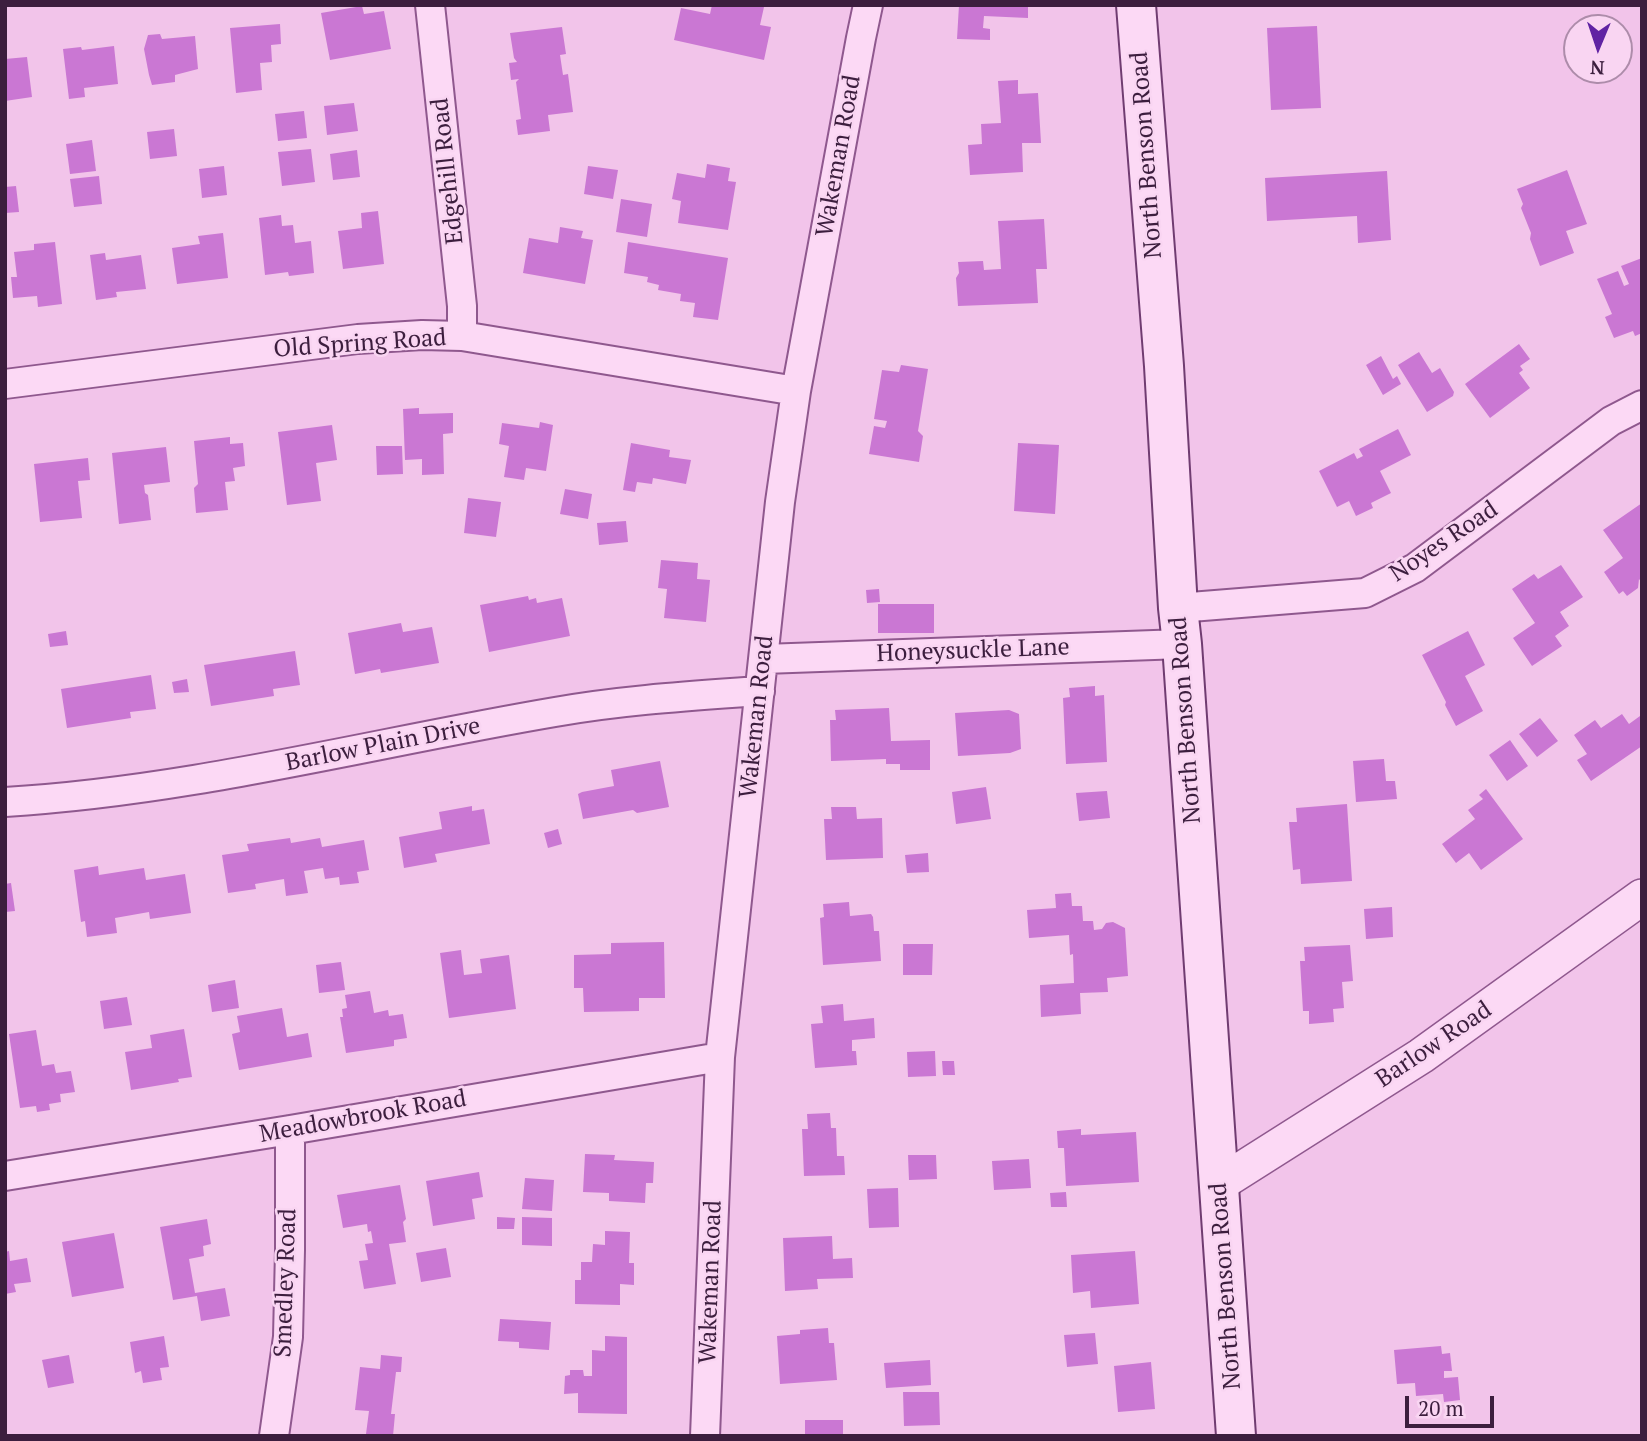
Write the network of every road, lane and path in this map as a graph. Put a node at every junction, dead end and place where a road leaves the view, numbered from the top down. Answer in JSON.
{"nodes":[{"id":1,"x":430,"y":5,"type":"edge"},
{"id":2,"x":868,"y":5,"type":"edge"},
{"id":3,"x":1136,"y":5,"type":"edge"},
{"id":4,"x":462,"y":336,"type":"junction"},
{"id":5,"x":5,"y":384,"type":"edge"},
{"id":6,"x":796,"y":391,"type":"junction"},
{"id":7,"x":1642,"y":405,"type":"edge"},
{"id":8,"x":1180,"y":626,"type":"junction"},
{"id":9,"x":764,"y":659,"type":"junction"},
{"id":10,"x":760,"y":691,"type":"junction"},
{"id":11,"x":5,"y":794,"type":"edge"},
{"id":12,"x":6,"y":802,"type":"edge"},
{"id":13,"x":1642,"y":897,"type":"edge"},
{"id":14,"x":720,"y":1056,"type":"junction"},
{"id":15,"x":289,"y":1130,"type":"junction"},
{"id":16,"x":5,"y":1176,"type":"edge"},
{"id":17,"x":1219,"y":1184,"type":"junction"},
{"id":18,"x":274,"y":1436,"type":"edge"},
{"id":19,"x":705,"y":1436,"type":"edge"},
{"id":20,"x":1236,"y":1436,"type":"edge"}],
"edges":[{"from":1,"to":4,"type":"street","name":"Edgehill Road"},
{"from":2,"to":6,"type":"street","name":"Wakeman Road"},
{"from":3,"to":8,"type":"main road","name":"North Benson Road"},
{"from":4,"to":5,"type":"street","name":"Old Spring Road"},
{"from":4,"to":6,"type":"street","name":"Old Spring Road"},
{"from":6,"to":9,"type":"street","name":"Wakeman Road"},
{"from":7,"to":8,"type":"street","name":"Noyes Road"},
{"from":8,"to":9,"type":"street","name":"Honeysuckle Lane"},
{"from":8,"to":17,"type":"main road","name":"North Benson Road"},
{"from":9,"to":10,"type":"street","name":"Wakeman Road"},
{"from":10,"to":12,"type":"street","name":"Barlow Plain Drive"},
{"from":10,"to":14,"type":"street","name":"Wakeman Road"},
{"from":11,"to":12,"type":"street","name":"Barlow Plain Drive"},
{"from":13,"to":17,"type":"street","name":"Barlow Road"},
{"from":14,"to":15,"type":"street","name":"Meadowbrook Road"},
{"from":14,"to":19,"type":"street","name":"Wakeman Road"},
{"from":15,"to":16,"type":"street","name":"Meadowbrook Road"},
{"from":15,"to":18,"type":"street","name":"Smedley Road"},
{"from":17,"to":20,"type":"main road","name":"North Benson Road"}]}
